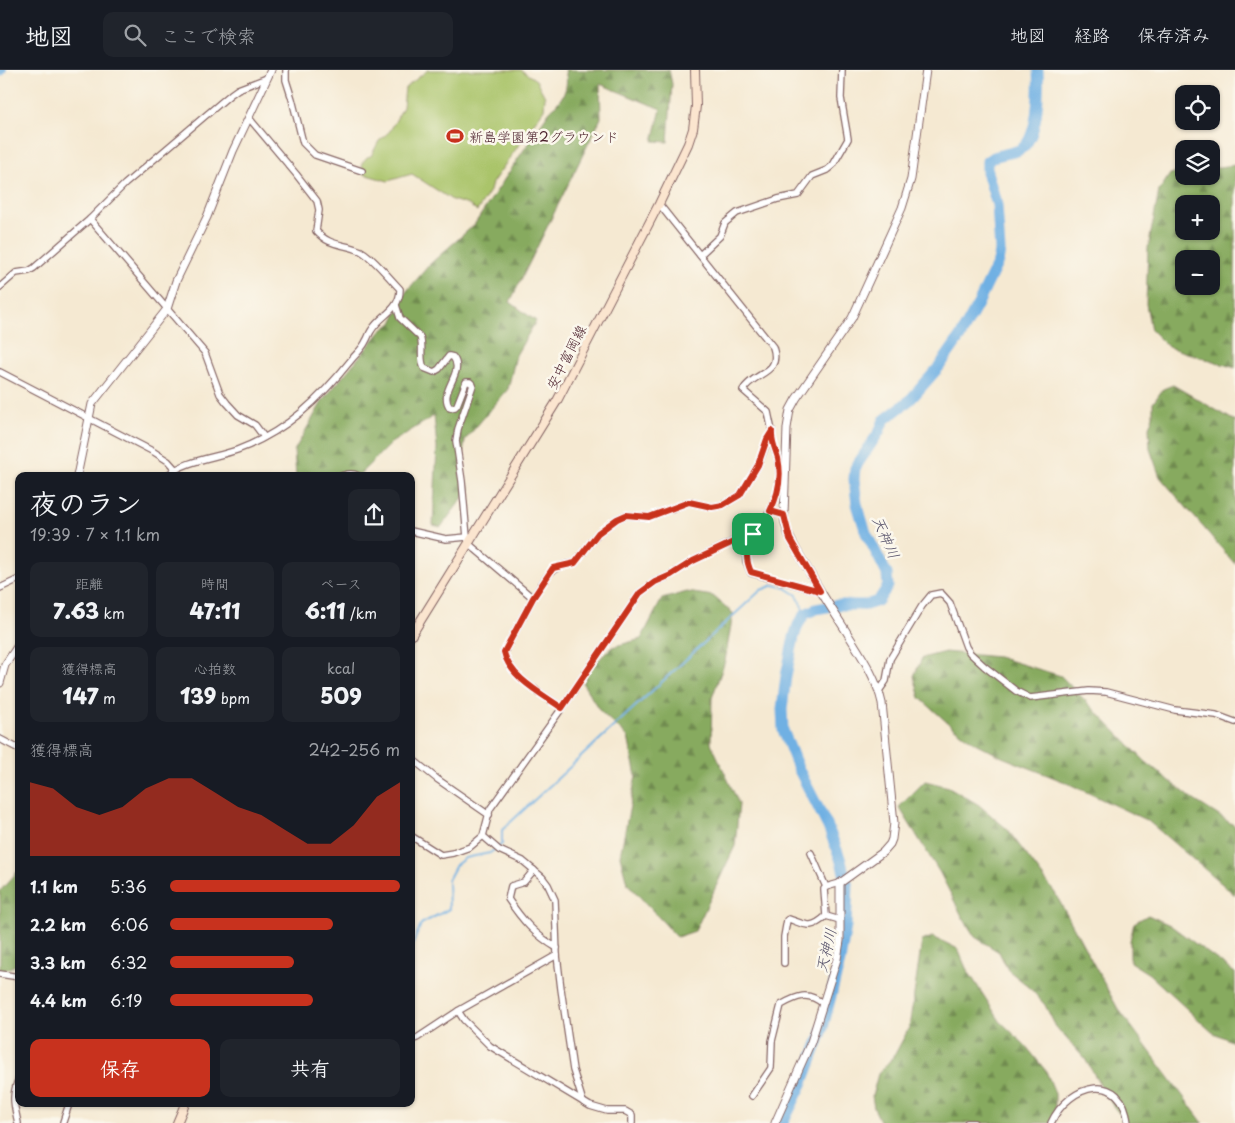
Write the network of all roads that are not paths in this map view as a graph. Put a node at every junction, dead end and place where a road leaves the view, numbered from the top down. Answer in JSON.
{"nodes":[{"id":1,"x":271,"y":70,"type":"edge"},
{"id":2,"x":286,"y":70,"type":"edge"},
{"id":3,"x":695,"y":70,"type":"edge"},
{"id":4,"x":842,"y":70,"type":"edge"},
{"id":5,"x":926,"y":70,"type":"edge"},
{"id":6,"x":267,"y":78,"type":"junction"},
{"id":7,"x":249,"y":118,"type":"junction"},
{"id":8,"x":362,"y":171,"type":"dead end"},
{"id":9,"x":659,"y":204,"type":"junction"},
{"id":10,"x":90,"y":219,"type":"junction"},
{"id":11,"x":700,"y":255,"type":"junction"},
{"id":12,"x":0,"y":287,"type":"edge"},
{"id":13,"x":396,"y":305,"type":"junction"},
{"id":14,"x":167,"y":309,"type":"junction"},
{"id":15,"x":0,"y":372,"type":"edge"},
{"id":16,"x":88,"y":418,"type":"junction"},
{"id":17,"x":772,"y":431,"type":"junction"},
{"id":18,"x":264,"y":437,"type":"junction"},
{"id":19,"x":176,"y":470,"type":"junction"},
{"id":20,"x":79,"y":472,"type":"edge"},
{"id":21,"x":173,"y":472,"type":"edge"},
{"id":22,"x":770,"y":511,"type":"junction"},
{"id":23,"x":784,"y":515,"type":"junction"},
{"id":24,"x":415,"y":532,"type":"edge"},
{"id":25,"x":753,"y":534,"type":"junction"},
{"id":26,"x":468,"y":541,"type":"junction"},
{"id":27,"x":15,"y":581,"type":"edge"},
{"id":28,"x":0,"y":588,"type":"edge"},
{"id":29,"x":820,"y":591,"type":"junction"},
{"id":30,"x":533,"y":598,"type":"junction"},
{"id":31,"x":415,"y":629,"type":"edge"},
{"id":32,"x":15,"y":650,"type":"edge"},
{"id":33,"x":0,"y":683,"type":"edge"},
{"id":34,"x":879,"y":691,"type":"junction"},
{"id":35,"x":562,"y":708,"type":"junction"},
{"id":36,"x":1235,"y":722,"type":"edge"},
{"id":37,"x":0,"y":739,"type":"edge"},
{"id":38,"x":15,"y":747,"type":"edge"},
{"id":39,"x":415,"y":761,"type":"edge"},
{"id":40,"x":489,"y":815,"type":"junction"},
{"id":41,"x":483,"y":836,"type":"junction"},
{"id":42,"x":415,"y":839,"type":"edge"},
{"id":43,"x":812,"y":853,"type":"dead end"},
{"id":44,"x":534,"y":870,"type":"junction"},
{"id":45,"x":841,"y":882,"type":"junction"},
{"id":46,"x":826,"y":886,"type":"junction"},
{"id":47,"x":826,"y":916,"type":"junction"},
{"id":48,"x":840,"y":920,"type":"junction"},
{"id":49,"x":557,"y":948,"type":"junction"},
{"id":50,"x":557,"y":955,"type":"junction"},
{"id":51,"x":784,"y":963,"type":"dead end"},
{"id":52,"x":0,"y":974,"type":"edge"},
{"id":53,"x":15,"y":976,"type":"edge"},
{"id":54,"x":823,"y":1004,"type":"junction"},
{"id":55,"x":458,"y":1011,"type":"junction"},
{"id":56,"x":415,"y":1039,"type":"edge"},
{"id":57,"x":15,"y":1088,"type":"edge"},
{"id":58,"x":752,"y":1096,"type":"dead end"},
{"id":59,"x":582,"y":1102,"type":"junction"},
{"id":60,"x":68,"y":1107,"type":"edge"},
{"id":61,"x":184,"y":1107,"type":"edge"},
{"id":62,"x":63,"y":1122,"type":"edge"},
{"id":63,"x":18,"y":1123,"type":"edge"},
{"id":64,"x":177,"y":1123,"type":"edge"},
{"id":65,"x":632,"y":1123,"type":"edge"},
{"id":66,"x":776,"y":1123,"type":"edge"},
{"id":67,"x":967,"y":1123,"type":"edge"},
{"id":68,"x":974,"y":1123,"type":"edge"},
{"id":69,"x":1051,"y":1123,"type":"edge"},
{"id":70,"x":1128,"y":1123,"type":"edge"}],
"edges":[{"from":1,"to":6,"type":"street"},
{"from":2,"to":8,"type":"street"},
{"from":3,"to":9,"type":"main road","name":"安中富岡線"},
{"from":4,"to":11,"type":"street"},
{"from":5,"to":23,"type":"street"},
{"from":6,"to":7,"type":"street"},
{"from":6,"to":10,"type":"street"},
{"from":7,"to":13,"type":"street"},
{"from":7,"to":14,"type":"street"},
{"from":9,"to":11,"type":"street"},
{"from":9,"to":26,"type":"main road","name":"安中富岡線"},
{"from":10,"to":12,"type":"street"},
{"from":10,"to":14,"type":"street"},
{"from":11,"to":17,"type":"street"},
{"from":13,"to":18,"type":"street"},
{"from":13,"to":26,"type":"street"},
{"from":14,"to":16,"type":"street"},
{"from":14,"to":18,"type":"street"},
{"from":15,"to":16,"type":"street"},
{"from":16,"to":19,"type":"street"},
{"from":16,"to":20,"type":"street"},
{"from":17,"to":22,"type":"street"},
{"from":17,"to":30,"type":"street"},
{"from":18,"to":19,"type":"street"},
{"from":19,"to":21,"type":"street"},
{"from":22,"to":23,"type":"street"},
{"from":22,"to":25,"type":"street"},
{"from":23,"to":29,"type":"street"},
{"from":24,"to":26,"type":"street"},
{"from":25,"to":29,"type":"street"},
{"from":25,"to":35,"type":"street"},
{"from":26,"to":30,"type":"street"},
{"from":26,"to":31,"type":"main road","name":"安中富岡線"},
{"from":27,"to":28,"type":"street"},
{"from":29,"to":34,"type":"street"},
{"from":30,"to":35,"type":"street"},
{"from":32,"to":33,"type":"street"},
{"from":34,"to":36,"type":"street"},
{"from":34,"to":45,"type":"street"},
{"from":35,"to":40,"type":"street"},
{"from":37,"to":38,"type":"street"},
{"from":39,"to":40,"type":"street"},
{"from":40,"to":41,"type":"street"},
{"from":41,"to":42,"type":"street"},
{"from":41,"to":44,"type":"street"},
{"from":43,"to":46,"type":"street"},
{"from":44,"to":49,"type":"street"},
{"from":44,"to":49,"type":"street"},
{"from":45,"to":46,"type":"street"},
{"from":45,"to":48,"type":"street"},
{"from":46,"to":47,"type":"street"},
{"from":47,"to":48,"type":"street"},
{"from":47,"to":51,"type":"street"},
{"from":48,"to":54,"type":"street"},
{"from":49,"to":50,"type":"street"},
{"from":50,"to":55,"type":"street"},
{"from":50,"to":59,"type":"street"},
{"from":52,"to":53,"type":"street"},
{"from":54,"to":58,"type":"street"},
{"from":54,"to":66,"type":"street"},
{"from":55,"to":56,"type":"street"},
{"from":55,"to":59,"type":"street"},
{"from":57,"to":63,"type":"street"},
{"from":59,"to":65,"type":"street"},
{"from":60,"to":62,"type":"street"},
{"from":61,"to":64,"type":"main road"},
{"from":67,"to":68,"type":"street"},
{"from":69,"to":70,"type":"street"}]}
